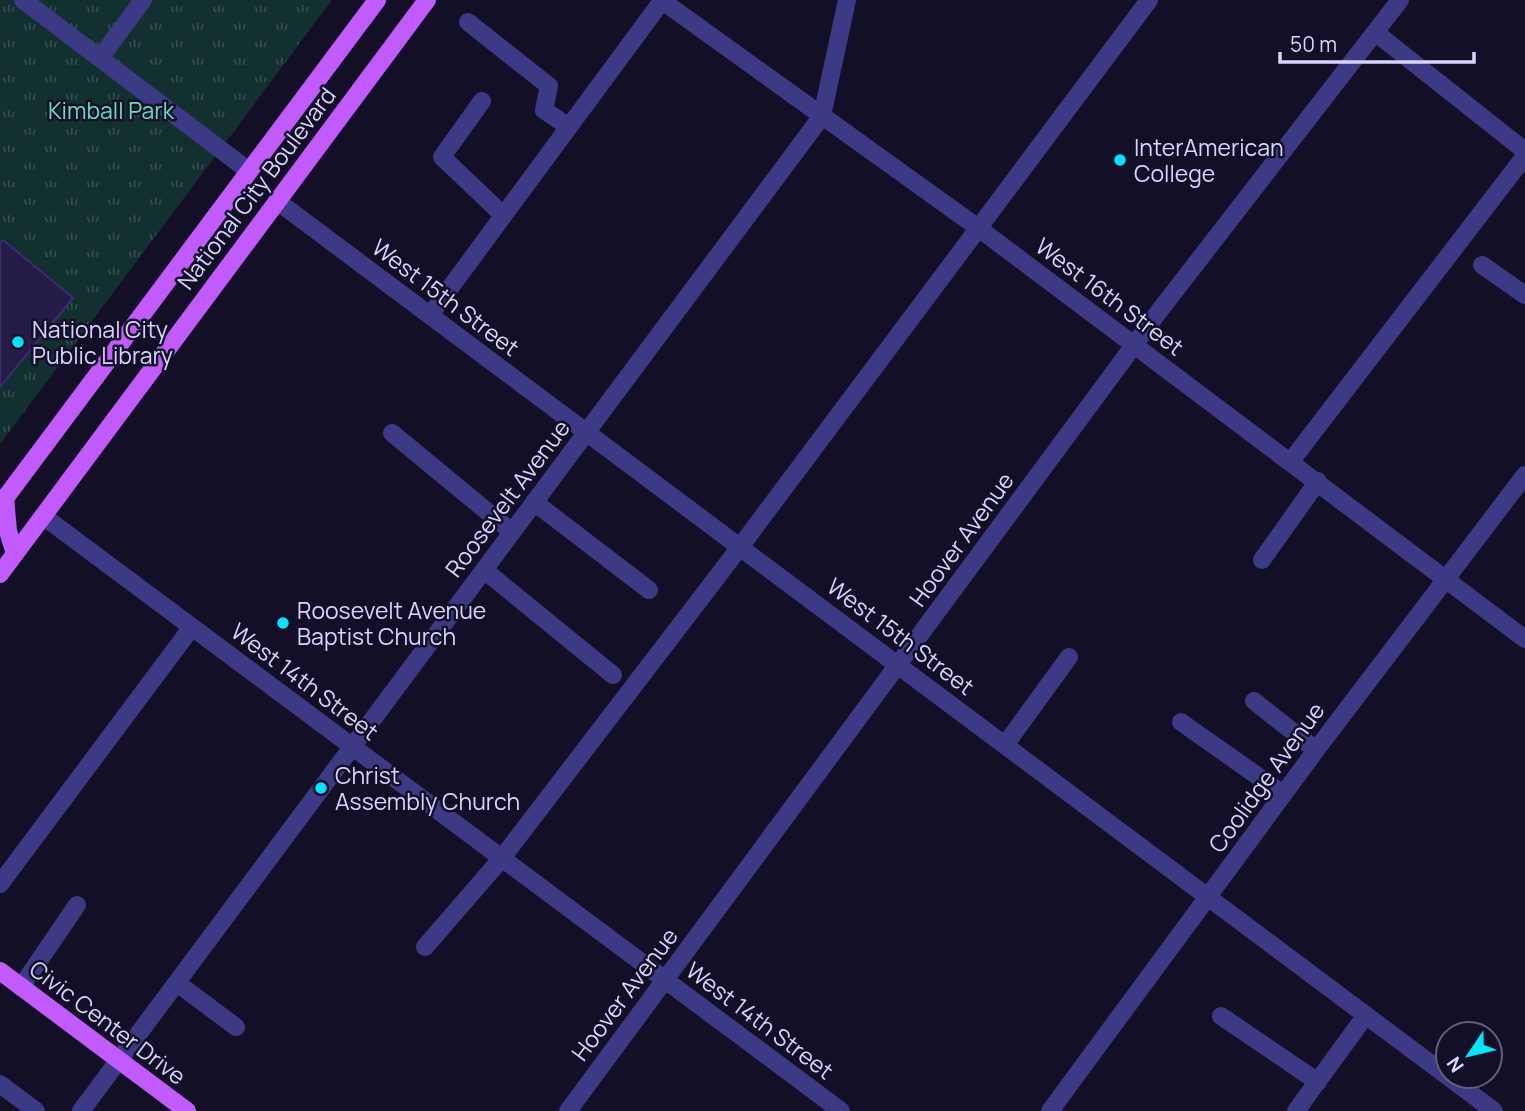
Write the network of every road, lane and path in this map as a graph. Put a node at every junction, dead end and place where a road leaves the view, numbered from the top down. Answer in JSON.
{"nodes":[{"id":1,"x":23,"y":0,"type":"edge"},
{"id":2,"x":143,"y":0,"type":"edge"},
{"id":3,"x":377,"y":0,"type":"edge"},
{"id":4,"x":427,"y":0,"type":"edge"},
{"id":5,"x":847,"y":0,"type":"edge"},
{"id":6,"x":1149,"y":0,"type":"edge"},
{"id":7,"x":1400,"y":0,"type":"edge"},
{"id":8,"x":661,"y":1,"type":"edge"},
{"id":9,"x":468,"y":22,"type":"dead end"},
{"id":10,"x":1376,"y":33,"type":"junction"},
{"id":11,"x":100,"y":58,"type":"junction"},
{"id":12,"x":482,"y":101,"type":"dead end"},
{"id":13,"x":822,"y":116,"type":"junction"},
{"id":14,"x":569,"y":127,"type":"junction"},
{"id":15,"x":1525,"y":153,"type":"edge"},
{"id":16,"x":249,"y":171,"type":"junction"},
{"id":17,"x":277,"y":201,"type":"junction"},
{"id":18,"x":503,"y":215,"type":"junction"},
{"id":19,"x":977,"y":227,"type":"junction"},
{"id":20,"x":1482,"y":265,"type":"dead end"},
{"id":21,"x":1525,"y":295,"type":"edge"},
{"id":22,"x":430,"y":315,"type":"junction"},
{"id":23,"x":1134,"y":346,"type":"junction"},
{"id":24,"x":587,"y":432,"type":"junction"},
{"id":25,"x":392,"y":433,"type":"dead end"},
{"id":26,"x":1291,"y":461,"type":"junction"},
{"id":27,"x":1525,"y":475,"type":"edge"},
{"id":28,"x":1318,"y":481,"type":"junction"},
{"id":29,"x":2,"y":498,"type":"edge"},
{"id":30,"x":534,"y":502,"type":"junction"},
{"id":31,"x":43,"y":516,"type":"junction"},
{"id":32,"x":512,"y":532,"type":"junction"},
{"id":33,"x":740,"y":547,"type":"junction"},
{"id":34,"x":15,"y":554,"type":"junction"},
{"id":35,"x":1262,"y":560,"type":"dead end"},
{"id":36,"x":484,"y":570,"type":"junction"},
{"id":37,"x":0,"y":574,"type":"edge"},
{"id":38,"x":1446,"y":581,"type":"junction"},
{"id":39,"x":649,"y":590,"type":"dead end"},
{"id":40,"x":192,"y":627,"type":"junction"},
{"id":41,"x":1525,"y":639,"type":"edge"},
{"id":42,"x":1069,"y":657,"type":"dead end"},
{"id":43,"x":898,"y":665,"type":"junction"},
{"id":44,"x":614,"y":675,"type":"dead end"},
{"id":45,"x":1254,"y":701,"type":"dead end"},
{"id":46,"x":1181,"y":722,"type":"dead end"},
{"id":47,"x":1005,"y":745,"type":"junction"},
{"id":48,"x":352,"y":747,"type":"junction"},
{"id":49,"x":1316,"y":750,"type":"junction"},
{"id":50,"x":1283,"y":794,"type":"junction"},
{"id":51,"x":502,"y":858,"type":"junction"},
{"id":52,"x":0,"y":884,"type":"edge"},
{"id":53,"x":1209,"y":898,"type":"junction"},
{"id":54,"x":77,"y":905,"type":"dead end"},
{"id":55,"x":425,"y":947,"type":"dead end"},
{"id":56,"x":0,"y":971,"type":"edge"},
{"id":57,"x":666,"y":980,"type":"junction"},
{"id":58,"x":177,"y":983,"type":"junction"},
{"id":59,"x":21,"y":987,"type":"junction"},
{"id":60,"x":1366,"y":1015,"type":"junction"},
{"id":61,"x":1221,"y":1016,"type":"dead end"},
{"id":62,"x":236,"y":1027,"type":"dead end"},
{"id":63,"x":119,"y":1060,"type":"junction"},
{"id":64,"x":1318,"y":1082,"type":"junction"},
{"id":65,"x":0,"y":1084,"type":"edge"},
{"id":66,"x":817,"y":1104,"type":"edge"},
{"id":67,"x":36,"y":1111,"type":"edge"},
{"id":68,"x":81,"y":1111,"type":"edge"},
{"id":69,"x":187,"y":1111,"type":"edge"},
{"id":70,"x":568,"y":1111,"type":"edge"},
{"id":71,"x":841,"y":1111,"type":"edge"},
{"id":72,"x":1050,"y":1111,"type":"edge"},
{"id":73,"x":1296,"y":1111,"type":"edge"},
{"id":74,"x":1494,"y":1111,"type":"edge"}],
"edges":[{"from":1,"to":11,"type":"street"},
{"from":2,"to":11,"type":"street"},
{"from":3,"to":16,"type":"main road","name":"National City Boulevard"},
{"from":4,"to":17,"type":"main road","name":"National City Boulevard"},
{"from":5,"to":13,"type":"street"},
{"from":6,"to":19,"type":"street"},
{"from":7,"to":10,"type":"street","name":"Hoover Avenue"},
{"from":8,"to":13,"type":"street","name":"West 16th Street"},
{"from":8,"to":14,"type":"street"},
{"from":9,"to":14,"type":"street"},
{"from":10,"to":15,"type":"street"},
{"from":10,"to":23,"type":"street","name":"Hoover Avenue"},
{"from":11,"to":16,"type":"street"},
{"from":12,"to":18,"type":"street"},
{"from":13,"to":19,"type":"street","name":"West 16th Street"},
{"from":13,"to":24,"type":"street","name":"Roosevelt Avenue"},
{"from":14,"to":18,"type":"street"},
{"from":15,"to":26,"type":"street"},
{"from":16,"to":29,"type":"main road","name":"National City Boulevard"},
{"from":17,"to":22,"type":"street","name":"West 15th Street"},
{"from":17,"to":31,"type":"main road","name":"National City Boulevard"},
{"from":18,"to":22,"type":"street"},
{"from":19,"to":23,"type":"street","name":"West 16th Street"},
{"from":19,"to":33,"type":"street"},
{"from":20,"to":21,"type":"street"},
{"from":22,"to":24,"type":"street","name":"West 15th Street"},
{"from":23,"to":26,"type":"street","name":"West 16th Street"},
{"from":23,"to":43,"type":"street","name":"Hoover Avenue"},
{"from":24,"to":30,"type":"street","name":"Roosevelt Avenue"},
{"from":24,"to":33,"type":"street","name":"West 15th Street"},
{"from":25,"to":32,"type":"street"},
{"from":26,"to":28,"type":"street","name":"West 16th Street"},
{"from":27,"to":38,"type":"street","name":"Coolidge Avenue"},
{"from":28,"to":35,"type":"street"},
{"from":28,"to":38,"type":"street","name":"West 16th Street"},
{"from":29,"to":34,"type":"main road"},
{"from":30,"to":32,"type":"street","name":"Roosevelt Avenue"},
{"from":30,"to":39,"type":"street"},
{"from":31,"to":34,"type":"main road","name":"National City Boulevard"},
{"from":31,"to":40,"type":"street","name":"West 14th Street"},
{"from":32,"to":36,"type":"street","name":"Roosevelt Avenue"},
{"from":33,"to":43,"type":"street","name":"West 15th Street"},
{"from":33,"to":51,"type":"street"},
{"from":34,"to":37,"type":"main road","name":"National City Boulevard"},
{"from":36,"to":44,"type":"street"},
{"from":36,"to":48,"type":"street","name":"Roosevelt Avenue"},
{"from":38,"to":41,"type":"street","name":"West 16th Street"},
{"from":38,"to":49,"type":"street","name":"Coolidge Avenue"},
{"from":40,"to":48,"type":"street","name":"West 14th Street"},
{"from":40,"to":52,"type":"street"},
{"from":42,"to":47,"type":"street"},
{"from":43,"to":47,"type":"street","name":"West 15th Street"},
{"from":43,"to":57,"type":"street","name":"Hoover Avenue"},
{"from":45,"to":49,"type":"street"},
{"from":46,"to":50,"type":"street"},
{"from":47,"to":53,"type":"street","name":"West 15th Street"},
{"from":48,"to":51,"type":"street","name":"West 14th Street"},
{"from":48,"to":58,"type":"street","name":"Roosevelt Avenue"},
{"from":49,"to":50,"type":"street","name":"Coolidge Avenue"},
{"from":50,"to":53,"type":"street","name":"Coolidge Avenue"},
{"from":51,"to":55,"type":"street"},
{"from":51,"to":57,"type":"street","name":"West 14th Street"},
{"from":53,"to":60,"type":"street","name":"West 15th Street"},
{"from":53,"to":72,"type":"street","name":"Coolidge Avenue"},
{"from":54,"to":59,"type":"street"},
{"from":56,"to":59,"type":"main road","name":"Civic Center Drive"},
{"from":57,"to":66,"type":"street","name":"West 14th Street"},
{"from":57,"to":70,"type":"street","name":"Hoover Avenue"},
{"from":58,"to":62,"type":"street"},
{"from":58,"to":63,"type":"street","name":"Roosevelt Avenue"},
{"from":59,"to":63,"type":"main road","name":"Civic Center Drive"},
{"from":60,"to":64,"type":"street"},
{"from":60,"to":74,"type":"street","name":"West 15th Street"},
{"from":61,"to":64,"type":"street"},
{"from":63,"to":68,"type":"street","name":"Roosevelt Avenue"},
{"from":63,"to":69,"type":"main road","name":"Civic Center Drive"},
{"from":64,"to":73,"type":"street"},
{"from":65,"to":67,"type":"street"},
{"from":66,"to":71,"type":"street","name":"West 14th Street"}]}
